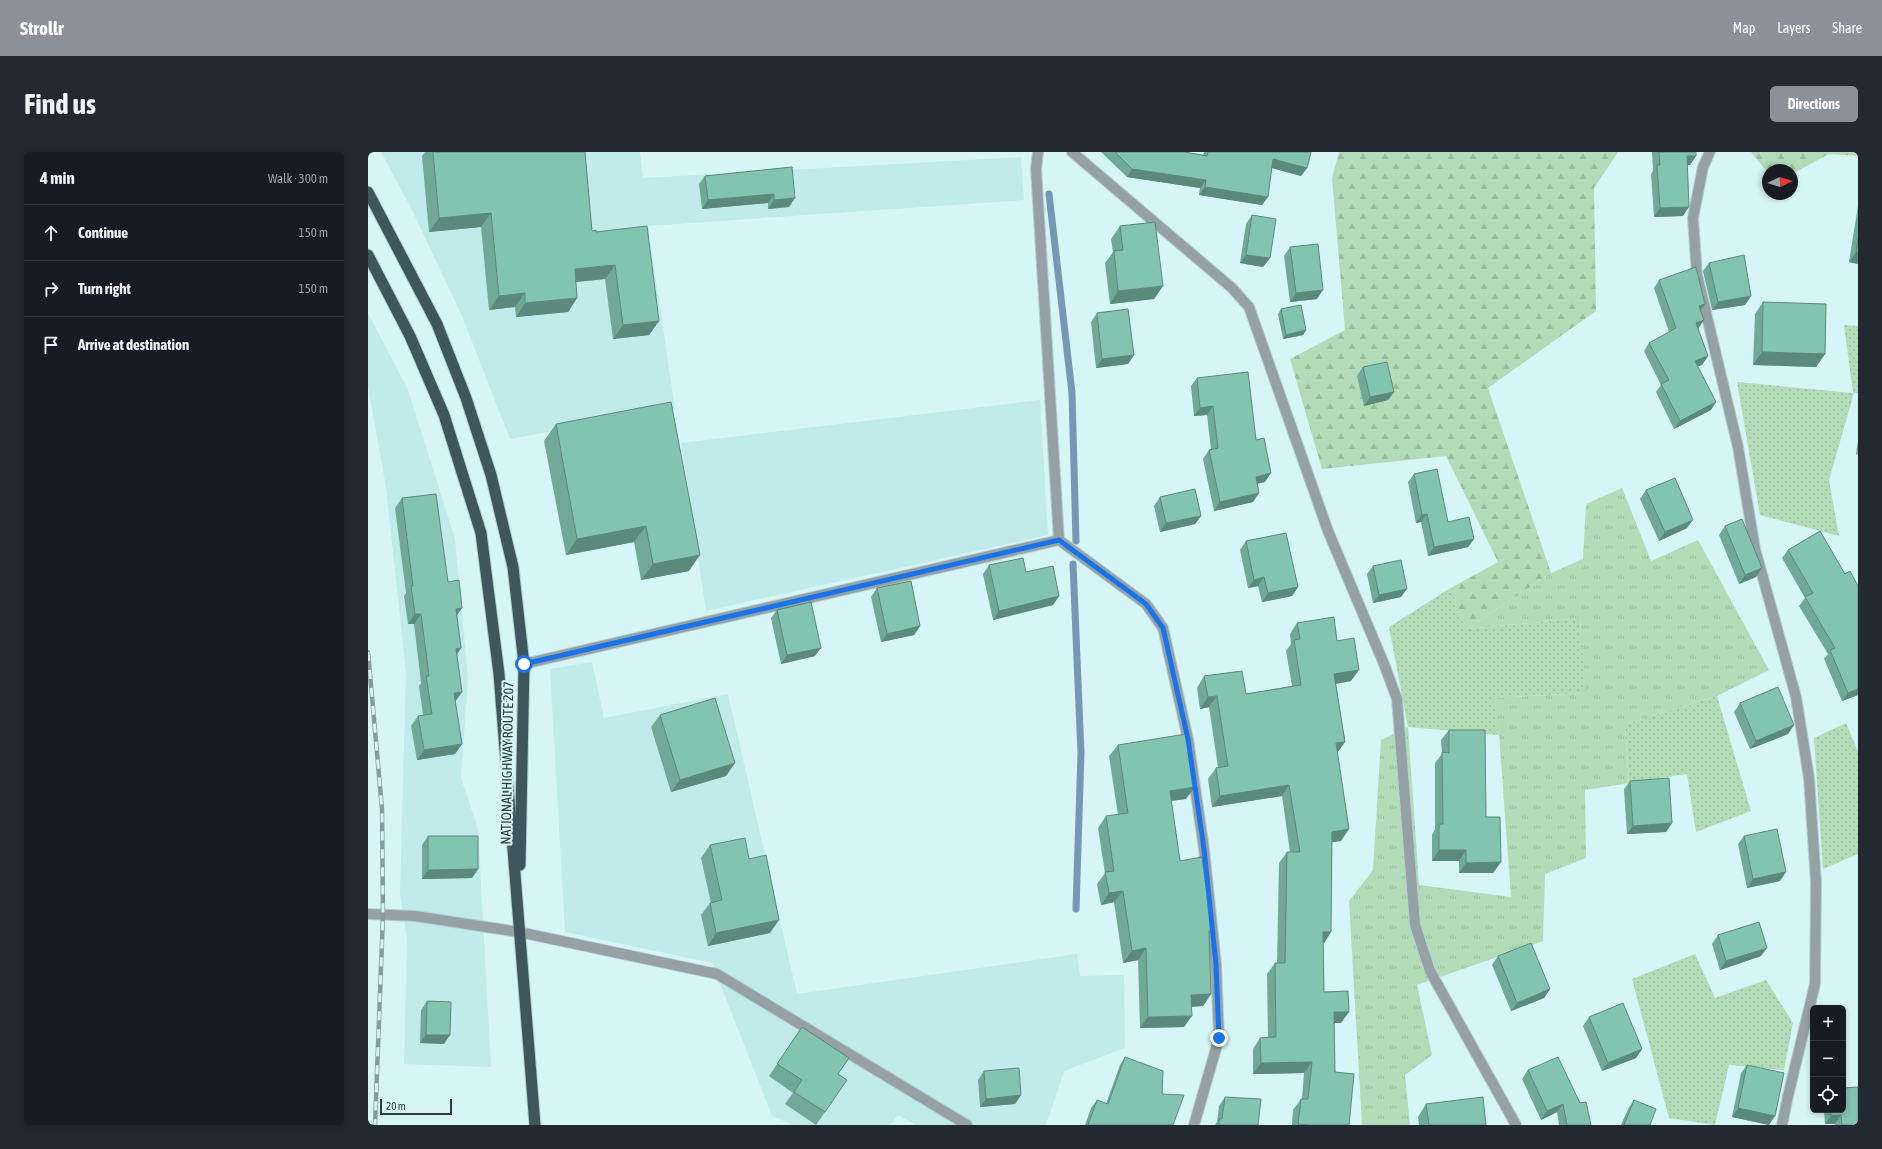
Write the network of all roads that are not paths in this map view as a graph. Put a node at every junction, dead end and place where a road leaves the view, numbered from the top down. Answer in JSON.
{"nodes":[{"id":1,"x":1038,"y":152,"type":"edge"},
{"id":2,"x":1072,"y":152,"type":"edge"},
{"id":3,"x":1710,"y":152,"type":"edge"},
{"id":4,"x":368,"y":192,"type":"edge"},
{"id":5,"x":368,"y":255,"type":"edge"},
{"id":6,"x":1059,"y":540,"type":"junction"},
{"id":7,"x":524,"y":664,"type":"junction"},
{"id":8,"x":368,"y":914,"type":"edge"},
{"id":9,"x":519,"y":932,"type":"junction"},
{"id":10,"x":535,"y":1125,"type":"edge"},
{"id":11,"x":967,"y":1125,"type":"edge"},
{"id":12,"x":1194,"y":1125,"type":"edge"},
{"id":13,"x":1516,"y":1125,"type":"edge"},
{"id":14,"x":1782,"y":1125,"type":"edge"}],
"edges":[{"from":1,"to":6,"type":"street"},
{"from":2,"to":13,"type":"street"},
{"from":3,"to":14,"type":"street"},
{"from":4,"to":7,"type":"highway","name":"NATIONAL HIGHWAY ROUTE 207"},
{"from":5,"to":9,"type":"highway","name":"NATIONAL HIGHWAY ROUTE 207"},
{"from":6,"to":7,"type":"street"},
{"from":6,"to":12,"type":"street"},
{"from":7,"to":9,"type":"highway","name":"NATIONAL HIGHWAY ROUTE 207"},
{"from":8,"to":9,"type":"street"},
{"from":9,"to":10,"type":"highway","name":"NATIONAL HIGHWAY ROUTE 207"},
{"from":9,"to":11,"type":"street"}]}
